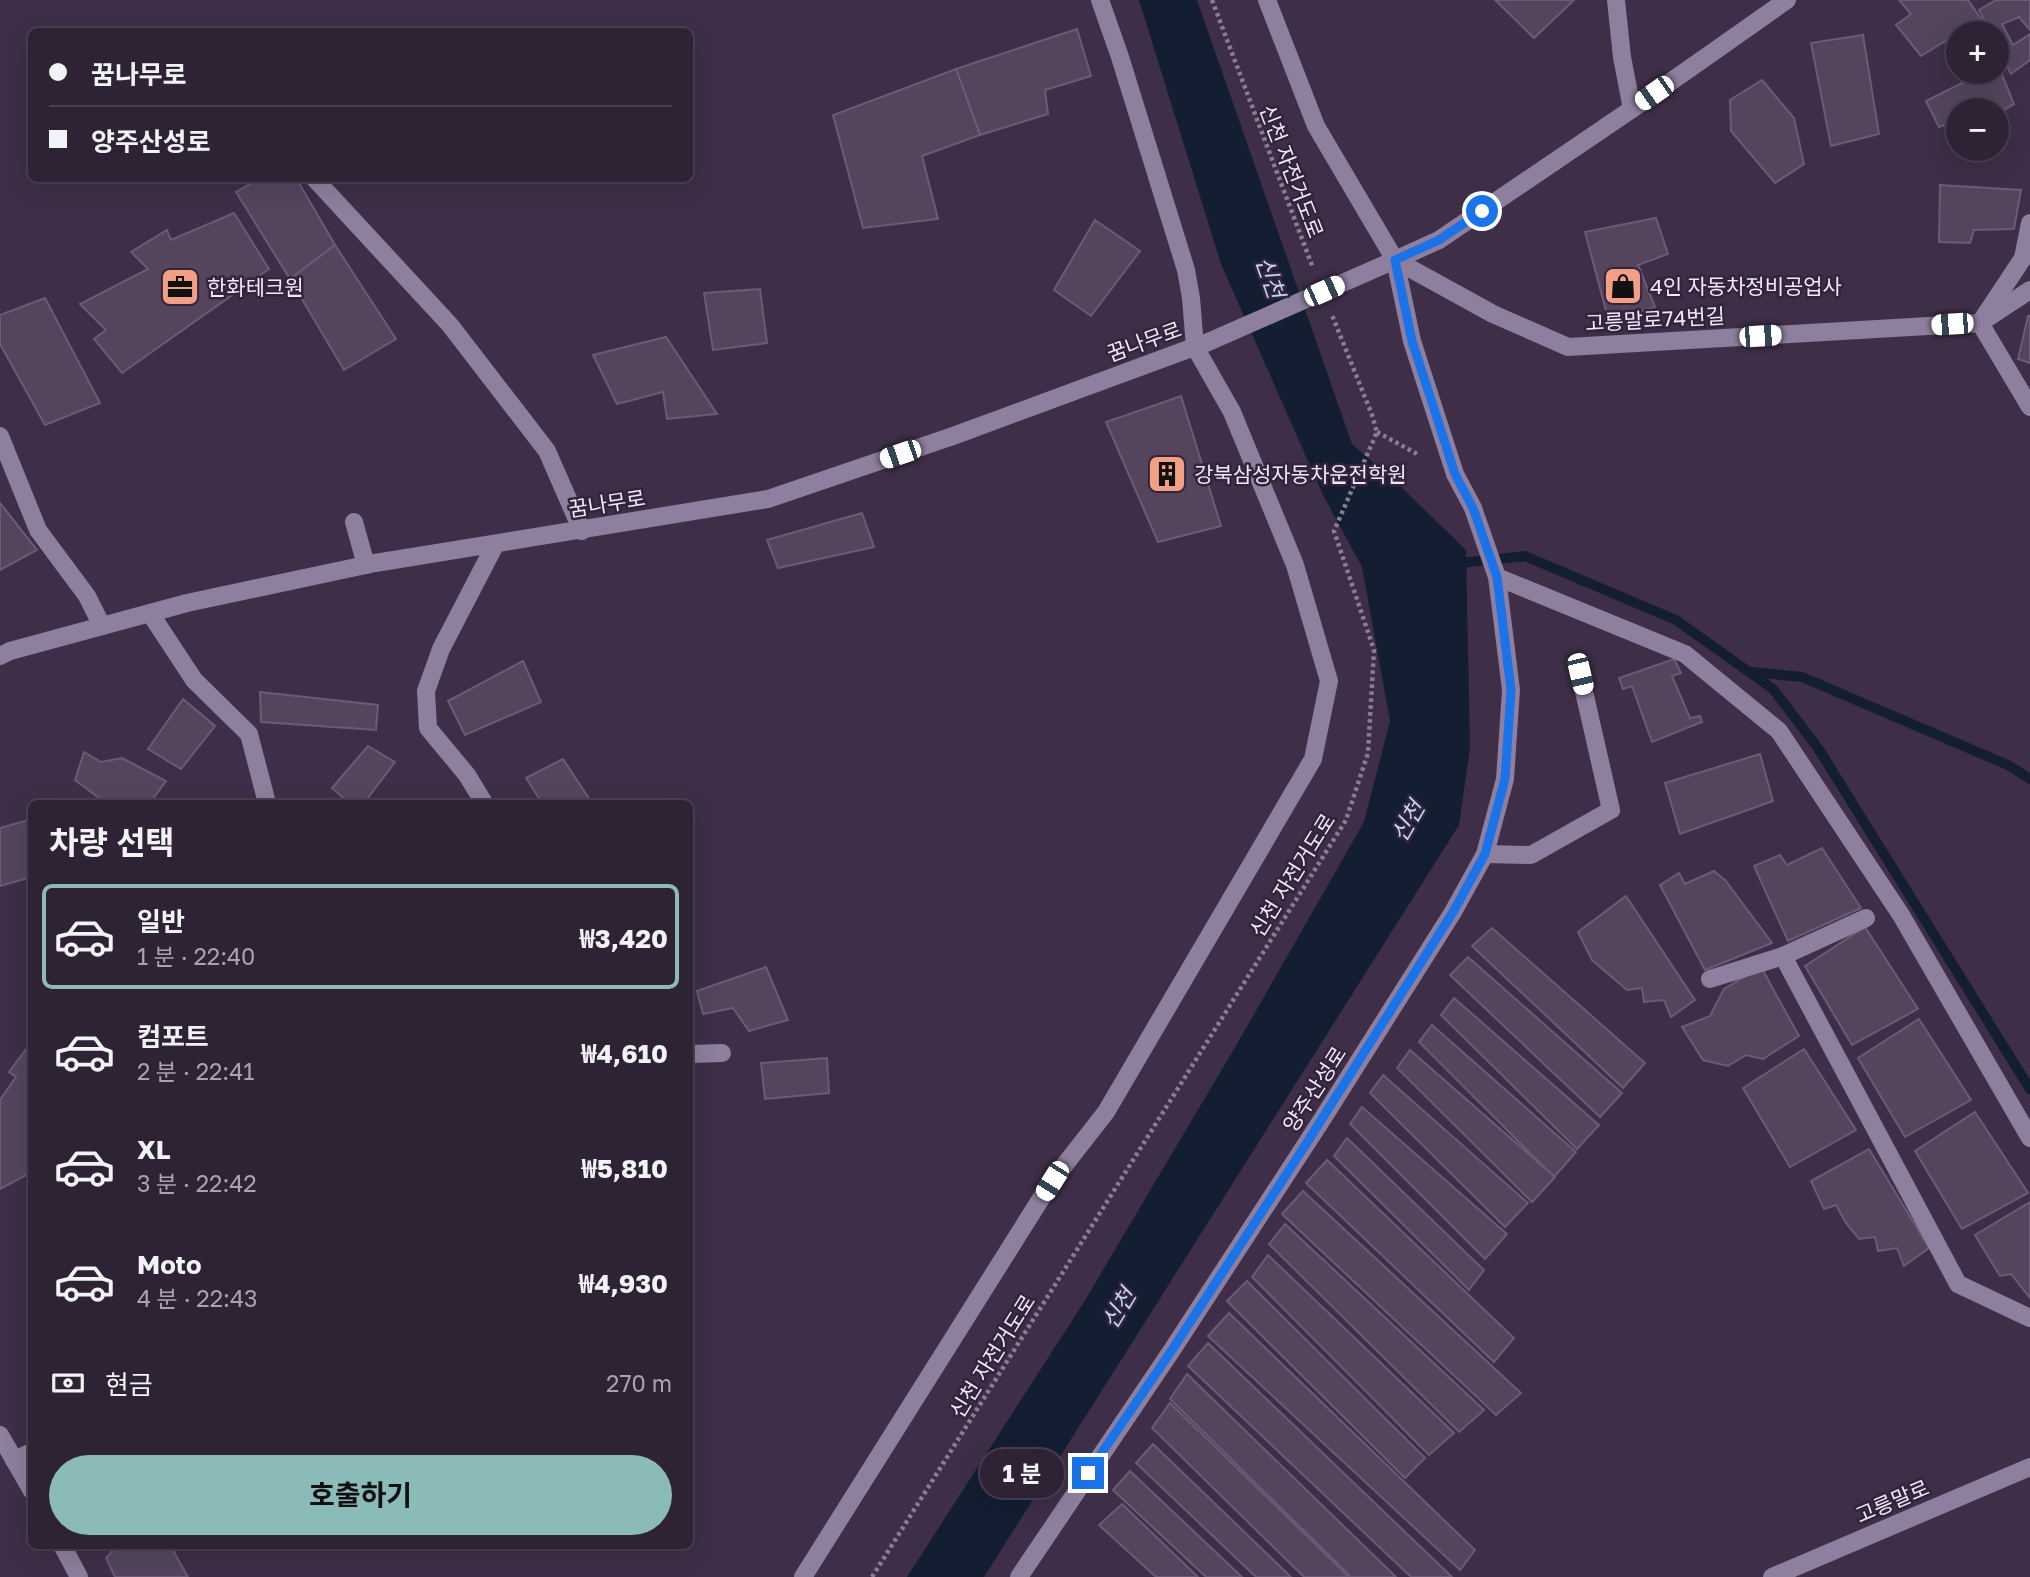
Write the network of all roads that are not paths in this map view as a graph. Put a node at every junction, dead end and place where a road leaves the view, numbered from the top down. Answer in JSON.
{"nodes":[{"id":1,"x":1100,"y":0,"type":"edge"},
{"id":2,"x":1267,"y":0,"type":"edge"},
{"id":3,"x":1616,"y":0,"type":"edge"},
{"id":4,"x":1787,"y":0,"type":"edge"},
{"id":5,"x":1632,"y":109,"type":"junction"},
{"id":6,"x":318,"y":182,"type":"edge"},
{"id":7,"x":2030,"y":223,"type":"edge"},
{"id":8,"x":1395,"y":260,"type":"junction"},
{"id":9,"x":2030,"y":290,"type":"edge"},
{"id":10,"x":1980,"y":323,"type":"junction"},
{"id":11,"x":1200,"y":345,"type":"junction"},
{"id":12,"x":2030,"y":407,"type":"edge"},
{"id":13,"x":0,"y":436,"type":"edge"},
{"id":14,"x":354,"y":523,"type":"dead end"},
{"id":15,"x":582,"y":531,"type":"junction"},
{"id":16,"x":495,"y":545,"type":"junction"},
{"id":17,"x":366,"y":565,"type":"junction"},
{"id":18,"x":1497,"y":577,"type":"junction"},
{"id":19,"x":150,"y":613,"type":"junction"},
{"id":20,"x":102,"y":626,"type":"junction"},
{"id":21,"x":0,"y":656,"type":"edge"},
{"id":22,"x":1580,"y":674,"type":"dead end"},
{"id":23,"x":266,"y":800,"type":"edge"},
{"id":24,"x":482,"y":800,"type":"edge"},
{"id":25,"x":1485,"y":854,"type":"junction"},
{"id":26,"x":1866,"y":918,"type":"dead end"},
{"id":27,"x":1783,"y":956,"type":"junction"},
{"id":28,"x":1710,"y":979,"type":"dead end"},
{"id":29,"x":693,"y":1054,"type":"edge"},
{"id":30,"x":722,"y":1054,"type":"dead end"},
{"id":31,"x":2030,"y":1138,"type":"edge"},
{"id":32,"x":2030,"y":1318,"type":"edge"},
{"id":33,"x":0,"y":1435,"type":"edge"},
{"id":34,"x":28,"y":1454,"type":"edge"},
{"id":35,"x":14,"y":1460,"type":"junction"},
{"id":36,"x":2030,"y":1467,"type":"edge"},
{"id":37,"x":28,"y":1484,"type":"edge"},
{"id":38,"x":64,"y":1549,"type":"edge"},
{"id":39,"x":79,"y":1577,"type":"edge"},
{"id":40,"x":803,"y":1577,"type":"edge"},
{"id":41,"x":1019,"y":1577,"type":"edge"},
{"id":42,"x":1772,"y":1577,"type":"edge"}],
"edges":[{"from":1,"to":11,"type":"street"},
{"from":2,"to":8,"type":"street"},
{"from":3,"to":5,"type":"street"},
{"from":4,"to":5,"type":"street"},
{"from":5,"to":8,"type":"street"},
{"from":6,"to":15,"type":"street"},
{"from":7,"to":10,"type":"street"},
{"from":8,"to":10,"type":"street","name":"고릉말로74번길"},
{"from":8,"to":11,"type":"street","name":"꿈나무로","bridge":true},
{"from":8,"to":18,"type":"street","name":"양주산성로"},
{"from":9,"to":10,"type":"street"},
{"from":10,"to":12,"type":"street"},
{"from":11,"to":15,"type":"street","name":"꿈나무로"},
{"from":11,"to":40,"type":"street"},
{"from":13,"to":20,"type":"street"},
{"from":14,"to":17,"type":"street"},
{"from":15,"to":16,"type":"street","name":"꿈나무로"},
{"from":16,"to":17,"type":"street","name":"꿈나무로"},
{"from":16,"to":24,"type":"street"},
{"from":17,"to":19,"type":"street","name":"꿈나무로"},
{"from":18,"to":25,"type":"street","name":"양주산성로"},
{"from":18,"to":31,"type":"street"},
{"from":19,"to":20,"type":"street","name":"꿈나무로"},
{"from":19,"to":23,"type":"street"},
{"from":20,"to":21,"type":"street","name":"꿈나무로"},
{"from":22,"to":25,"type":"street"},
{"from":25,"to":41,"type":"street","name":"양주산성로"},
{"from":26,"to":27,"type":"street"},
{"from":27,"to":28,"type":"street"},
{"from":27,"to":32,"type":"street"},
{"from":29,"to":30,"type":"street"},
{"from":33,"to":35,"type":"street"},
{"from":34,"to":35,"type":"street"},
{"from":35,"to":37,"type":"street"},
{"from":36,"to":42,"type":"street","name":"고릉말로"},
{"from":38,"to":39,"type":"street"}]}
